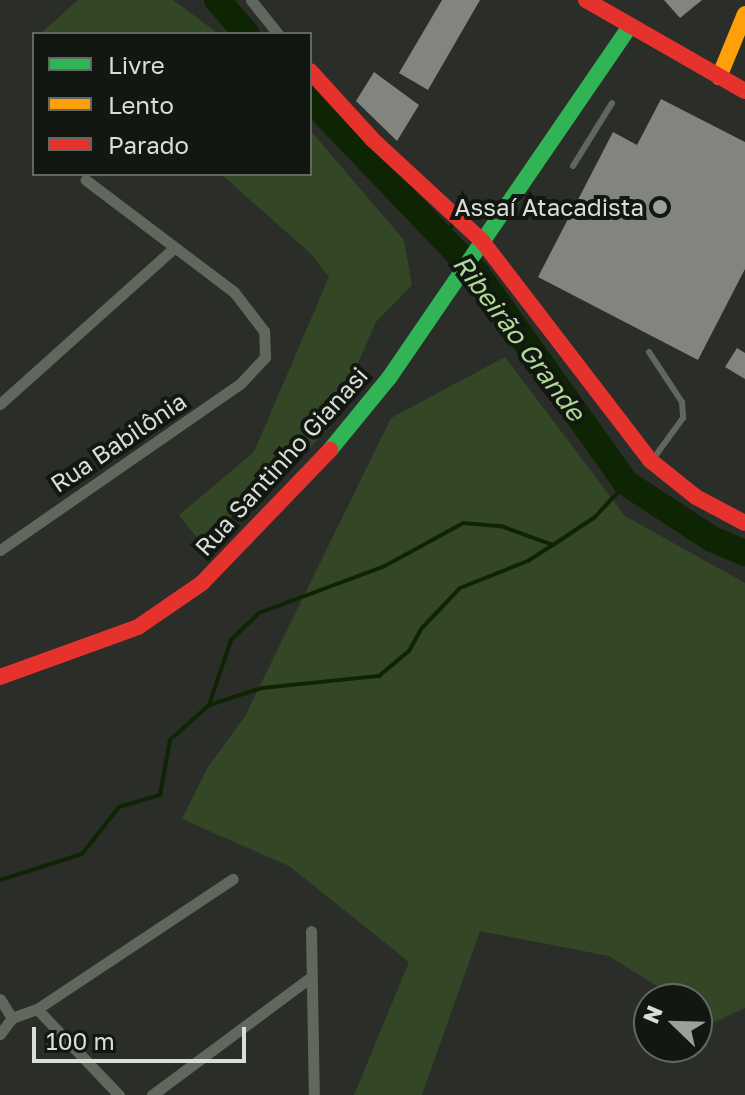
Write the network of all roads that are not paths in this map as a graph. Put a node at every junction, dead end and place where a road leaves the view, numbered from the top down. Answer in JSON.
{"nodes":[{"id":1,"x":251,"y":0,"type":"edge"},
{"id":2,"x":586,"y":0,"type":"edge"},
{"id":3,"x":745,"y":14,"type":"edge"},
{"id":4,"x":630,"y":26,"type":"junction"},
{"id":5,"x":276,"y":32,"type":"edge"},
{"id":6,"x":312,"y":73,"type":"edge"},
{"id":7,"x":719,"y":77,"type":"junction"},
{"id":8,"x":745,"y":91,"type":"edge"},
{"id":9,"x":612,"y":103,"type":"dead end"},
{"id":10,"x":573,"y":166,"type":"dead end"},
{"id":11,"x":86,"y":180,"type":"dead end"},
{"id":12,"x":479,"y":245,"type":"junction"},
{"id":13,"x":174,"y":248,"type":"junction"},
{"id":14,"x":649,"y":352,"type":"dead end"},
{"id":15,"x":0,"y":404,"type":"edge"},
{"id":16,"x":651,"y":461,"type":"junction"},
{"id":17,"x":745,"y":523,"type":"edge"},
{"id":18,"x":0,"y":550,"type":"edge"},
{"id":19,"x":0,"y":677,"type":"edge"},
{"id":20,"x":233,"y":879,"type":"dead end"},
{"id":21,"x":311,"y":931,"type":"dead end"},
{"id":22,"x":308,"y":979,"type":"junction"},
{"id":23,"x":0,"y":999,"type":"edge"},
{"id":24,"x":37,"y":1009,"type":"junction"},
{"id":25,"x":12,"y":1018,"type":"junction"},
{"id":26,"x":0,"y":1034,"type":"edge"},
{"id":27,"x":119,"y":1095,"type":"edge"},
{"id":28,"x":152,"y":1095,"type":"edge"},
{"id":29,"x":314,"y":1095,"type":"edge"}],
"edges":[{"from":1,"to":5,"type":"street"},
{"from":2,"to":4,"type":"street"},
{"from":3,"to":7,"type":"street"},
{"from":4,"to":7,"type":"street"},
{"from":4,"to":12,"type":"street","name":"Rua Santinho Gianasi"},
{"from":6,"to":12,"type":"street"},
{"from":7,"to":8,"type":"street"},
{"from":9,"to":10,"type":"lane"},
{"from":11,"to":13,"type":"street"},
{"from":12,"to":16,"type":"street"},
{"from":12,"to":19,"type":"street","name":"Rua Santinho Gianasi"},
{"from":13,"to":15,"type":"street"},
{"from":13,"to":18,"type":"street","name":"Rua Babilônia"},
{"from":14,"to":16,"type":"lane"},
{"from":16,"to":17,"type":"street"},
{"from":20,"to":24,"type":"street"},
{"from":21,"to":22,"type":"street"},
{"from":22,"to":28,"type":"street"},
{"from":22,"to":29,"type":"street"},
{"from":23,"to":25,"type":"street"},
{"from":24,"to":25,"type":"street"},
{"from":24,"to":27,"type":"street"},
{"from":25,"to":26,"type":"street"}]}
